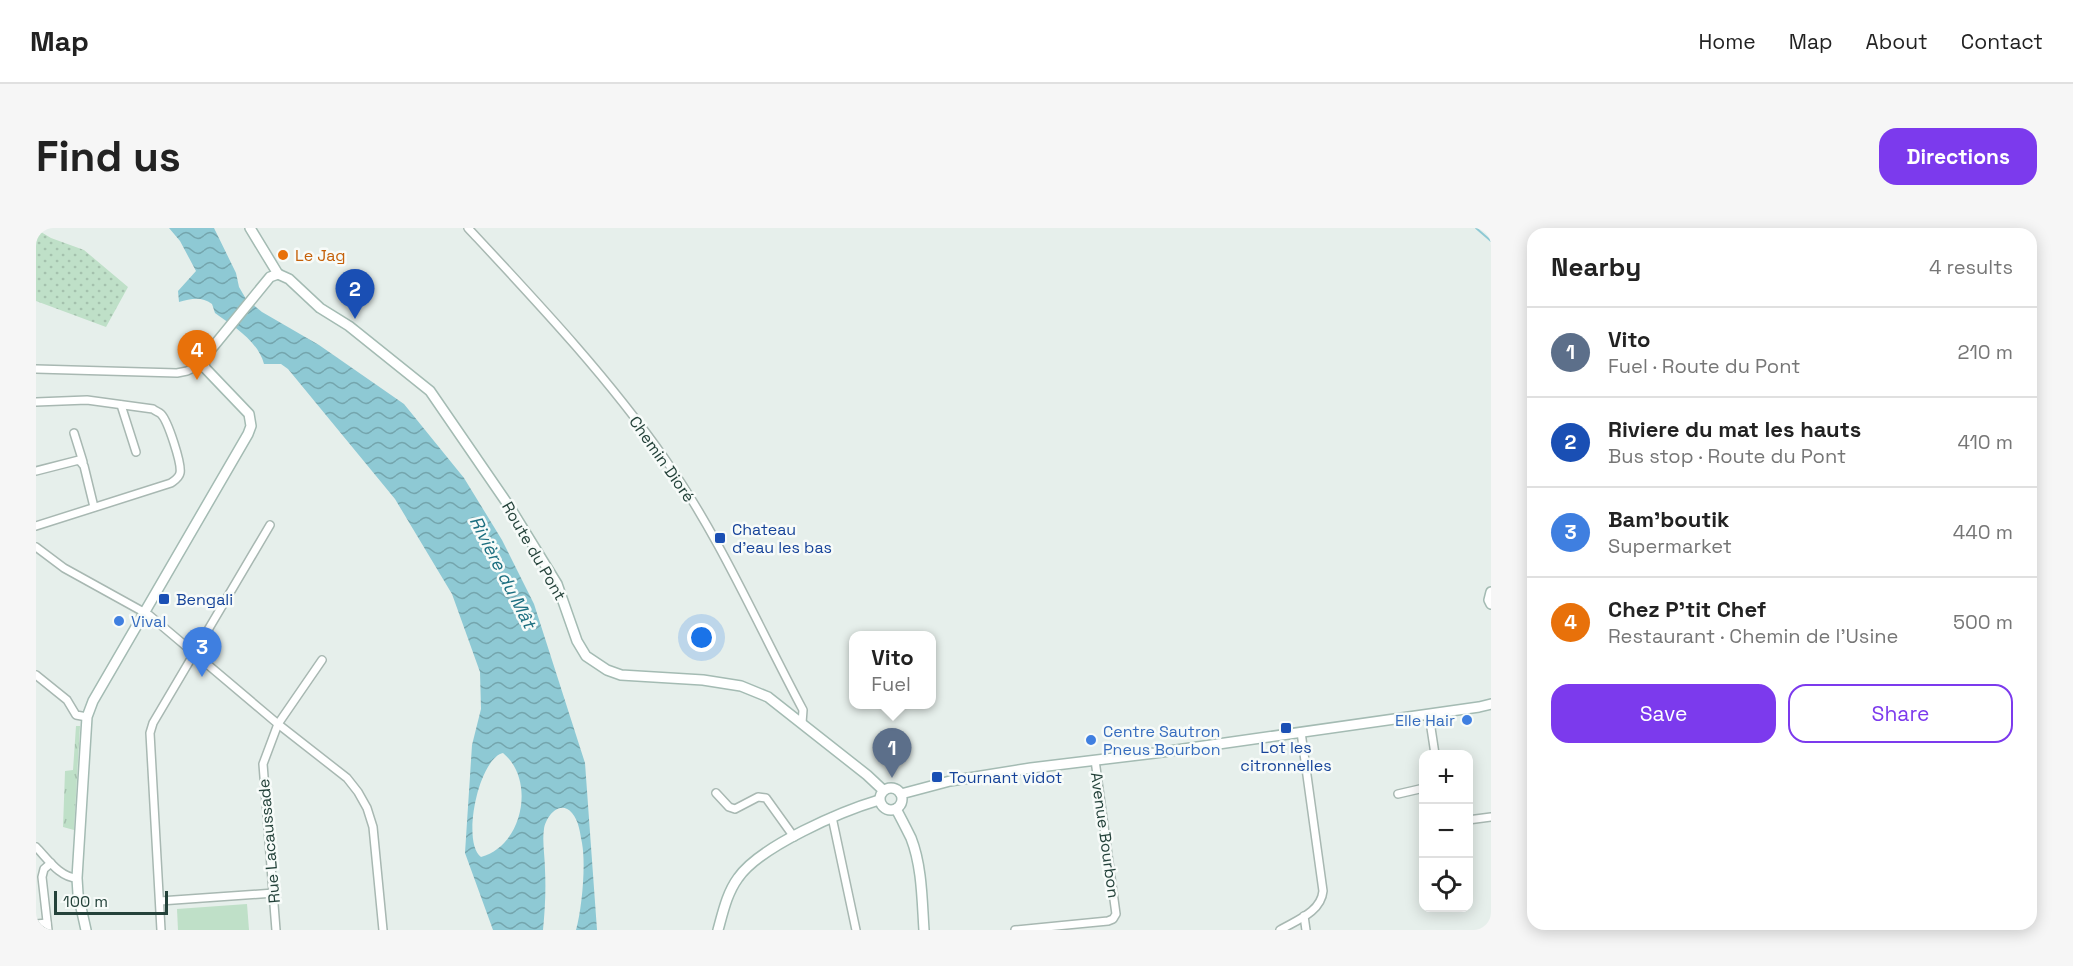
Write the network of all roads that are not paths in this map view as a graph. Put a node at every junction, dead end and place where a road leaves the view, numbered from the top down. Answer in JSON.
{"nodes":[{"id":1,"x":250,"y":228,"type":"edge"},
{"id":2,"x":468,"y":228,"type":"edge"},
{"id":3,"x":274,"y":275,"type":"junction"},
{"id":4,"x":204,"y":363,"type":"junction"},
{"id":5,"x":36,"y":369,"type":"edge"},
{"id":6,"x":36,"y":402,"type":"edge"},
{"id":7,"x":121,"y":405,"type":"junction"},
{"id":8,"x":74,"y":434,"type":"dead end"},
{"id":9,"x":136,"y":452,"type":"dead end"},
{"id":10,"x":82,"y":462,"type":"junction"},
{"id":11,"x":36,"y":471,"type":"edge"},
{"id":12,"x":94,"y":507,"type":"junction"},
{"id":13,"x":270,"y":525,"type":"dead end"},
{"id":14,"x":36,"y":526,"type":"edge"},
{"id":15,"x":36,"y":547,"type":"edge"},
{"id":16,"x":1491,"y":592,"type":"edge"},
{"id":17,"x":1491,"y":604,"type":"edge"},
{"id":18,"x":145,"y":613,"type":"junction"},
{"id":19,"x":194,"y":653,"type":"junction"},
{"id":20,"x":322,"y":660,"type":"dead end"},
{"id":21,"x":36,"y":675,"type":"edge"},
{"id":22,"x":1491,"y":696,"type":"edge"},
{"id":23,"x":1487,"y":705,"type":"edge"},
{"id":24,"x":1428,"y":715,"type":"junction"},
{"id":25,"x":87,"y":717,"type":"junction"},
{"id":26,"x":802,"y":723,"type":"junction"},
{"id":27,"x":278,"y":724,"type":"junction"},
{"id":28,"x":1301,"y":732,"type":"junction"},
{"id":29,"x":1434,"y":750,"type":"edge"},
{"id":30,"x":1095,"y":760,"type":"junction"},
{"id":31,"x":1419,"y":789,"type":"edge"},
{"id":32,"x":883,"y":790,"type":"junction"},
{"id":33,"x":716,"y":793,"type":"dead end"},
{"id":34,"x":901,"y":794,"type":"junction"},
{"id":35,"x":1398,"y":794,"type":"dead end"},
{"id":36,"x":879,"y":800,"type":"junction"},
{"id":37,"x":896,"y":809,"type":"junction"},
{"id":38,"x":832,"y":817,"type":"junction"},
{"id":39,"x":1491,"y":817,"type":"edge"},
{"id":40,"x":1473,"y":819,"type":"edge"},
{"id":41,"x":794,"y":837,"type":"junction"},
{"id":42,"x":36,"y":847,"type":"edge"},
{"id":43,"x":51,"y":863,"type":"junction"},
{"id":44,"x":77,"y":878,"type":"junction"},
{"id":45,"x":274,"y":893,"type":"junction"},
{"id":46,"x":160,"y":901,"type":"junction"},
{"id":47,"x":1304,"y":916,"type":"junction"},
{"id":48,"x":36,"y":924,"type":"edge"},
{"id":49,"x":47,"y":927,"type":"edge"},
{"id":50,"x":86,"y":930,"type":"edge"},
{"id":51,"x":161,"y":930,"type":"edge"},
{"id":52,"x":276,"y":930,"type":"edge"},
{"id":53,"x":383,"y":930,"type":"edge"},
{"id":54,"x":718,"y":930,"type":"edge"},
{"id":55,"x":856,"y":930,"type":"edge"},
{"id":56,"x":924,"y":930,"type":"edge"},
{"id":57,"x":1015,"y":930,"type":"edge"},
{"id":58,"x":1280,"y":930,"type":"edge"},
{"id":59,"x":1306,"y":930,"type":"edge"}],
"edges":[{"from":1,"to":3,"type":"main road"},
{"from":2,"to":26,"type":"street","name":"Chemin Dioré"},
{"from":3,"to":4,"type":"main road"},
{"from":3,"to":26,"type":"main road","name":"Route du Pont"},
{"from":4,"to":5,"type":"street"},
{"from":4,"to":18,"type":"main road"},
{"from":6,"to":7,"type":"street"},
{"from":7,"to":9,"type":"street"},
{"from":7,"to":12,"type":"street"},
{"from":8,"to":10,"type":"street"},
{"from":10,"to":11,"type":"street"},
{"from":10,"to":12,"type":"street"},
{"from":12,"to":14,"type":"street"},
{"from":13,"to":19,"type":"street"},
{"from":15,"to":18,"type":"street"},
{"from":16,"to":17,"type":"main road"},
{"from":18,"to":19,"type":"street"},
{"from":18,"to":25,"type":"main road"},
{"from":19,"to":27,"type":"street"},
{"from":19,"to":46,"type":"street"},
{"from":20,"to":27,"type":"street","name":"Rue Lacaussade"},
{"from":21,"to":25,"type":"street"},
{"from":22,"to":23,"type":"main road","name":"Avenue Bourbon"},
{"from":23,"to":24,"type":"main road","name":"Avenue Bourbon"},
{"from":24,"to":28,"type":"main road","name":"Avenue Bourbon"},
{"from":24,"to":29,"type":"street"},
{"from":25,"to":44,"type":"main road"},
{"from":26,"to":32,"type":"main road","name":"Route du Pont"},
{"from":27,"to":45,"type":"street","name":"Rue Lacaussade"},
{"from":27,"to":53,"type":"street"},
{"from":28,"to":30,"type":"main road","name":"Avenue Bourbon"},
{"from":28,"to":47,"type":"street"},
{"from":30,"to":34,"type":"main road","name":"Avenue Bourbon"},
{"from":30,"to":57,"type":"street","name":"Avenue Bourbon"},
{"from":31,"to":35,"type":"street"},
{"from":32,"to":34,"type":"main road"},
{"from":32,"to":36,"type":"main road"},
{"from":33,"to":41,"type":"street"},
{"from":34,"to":37,"type":"main road"},
{"from":36,"to":37,"type":"main road"},
{"from":36,"to":38,"type":"main road"},
{"from":37,"to":56,"type":"main road"},
{"from":38,"to":41,"type":"main road"},
{"from":38,"to":55,"type":"street"},
{"from":39,"to":40,"type":"street"},
{"from":41,"to":54,"type":"main road"},
{"from":42,"to":43,"type":"street"},
{"from":43,"to":44,"type":"street"},
{"from":43,"to":49,"type":"street"},
{"from":44,"to":50,"type":"main road"},
{"from":45,"to":46,"type":"street"},
{"from":45,"to":52,"type":"street","name":"Rue Lacaussade"},
{"from":46,"to":51,"type":"street"},
{"from":47,"to":58,"type":"street"},
{"from":47,"to":59,"type":"street"},
{"from":48,"to":49,"type":"street"}]}
